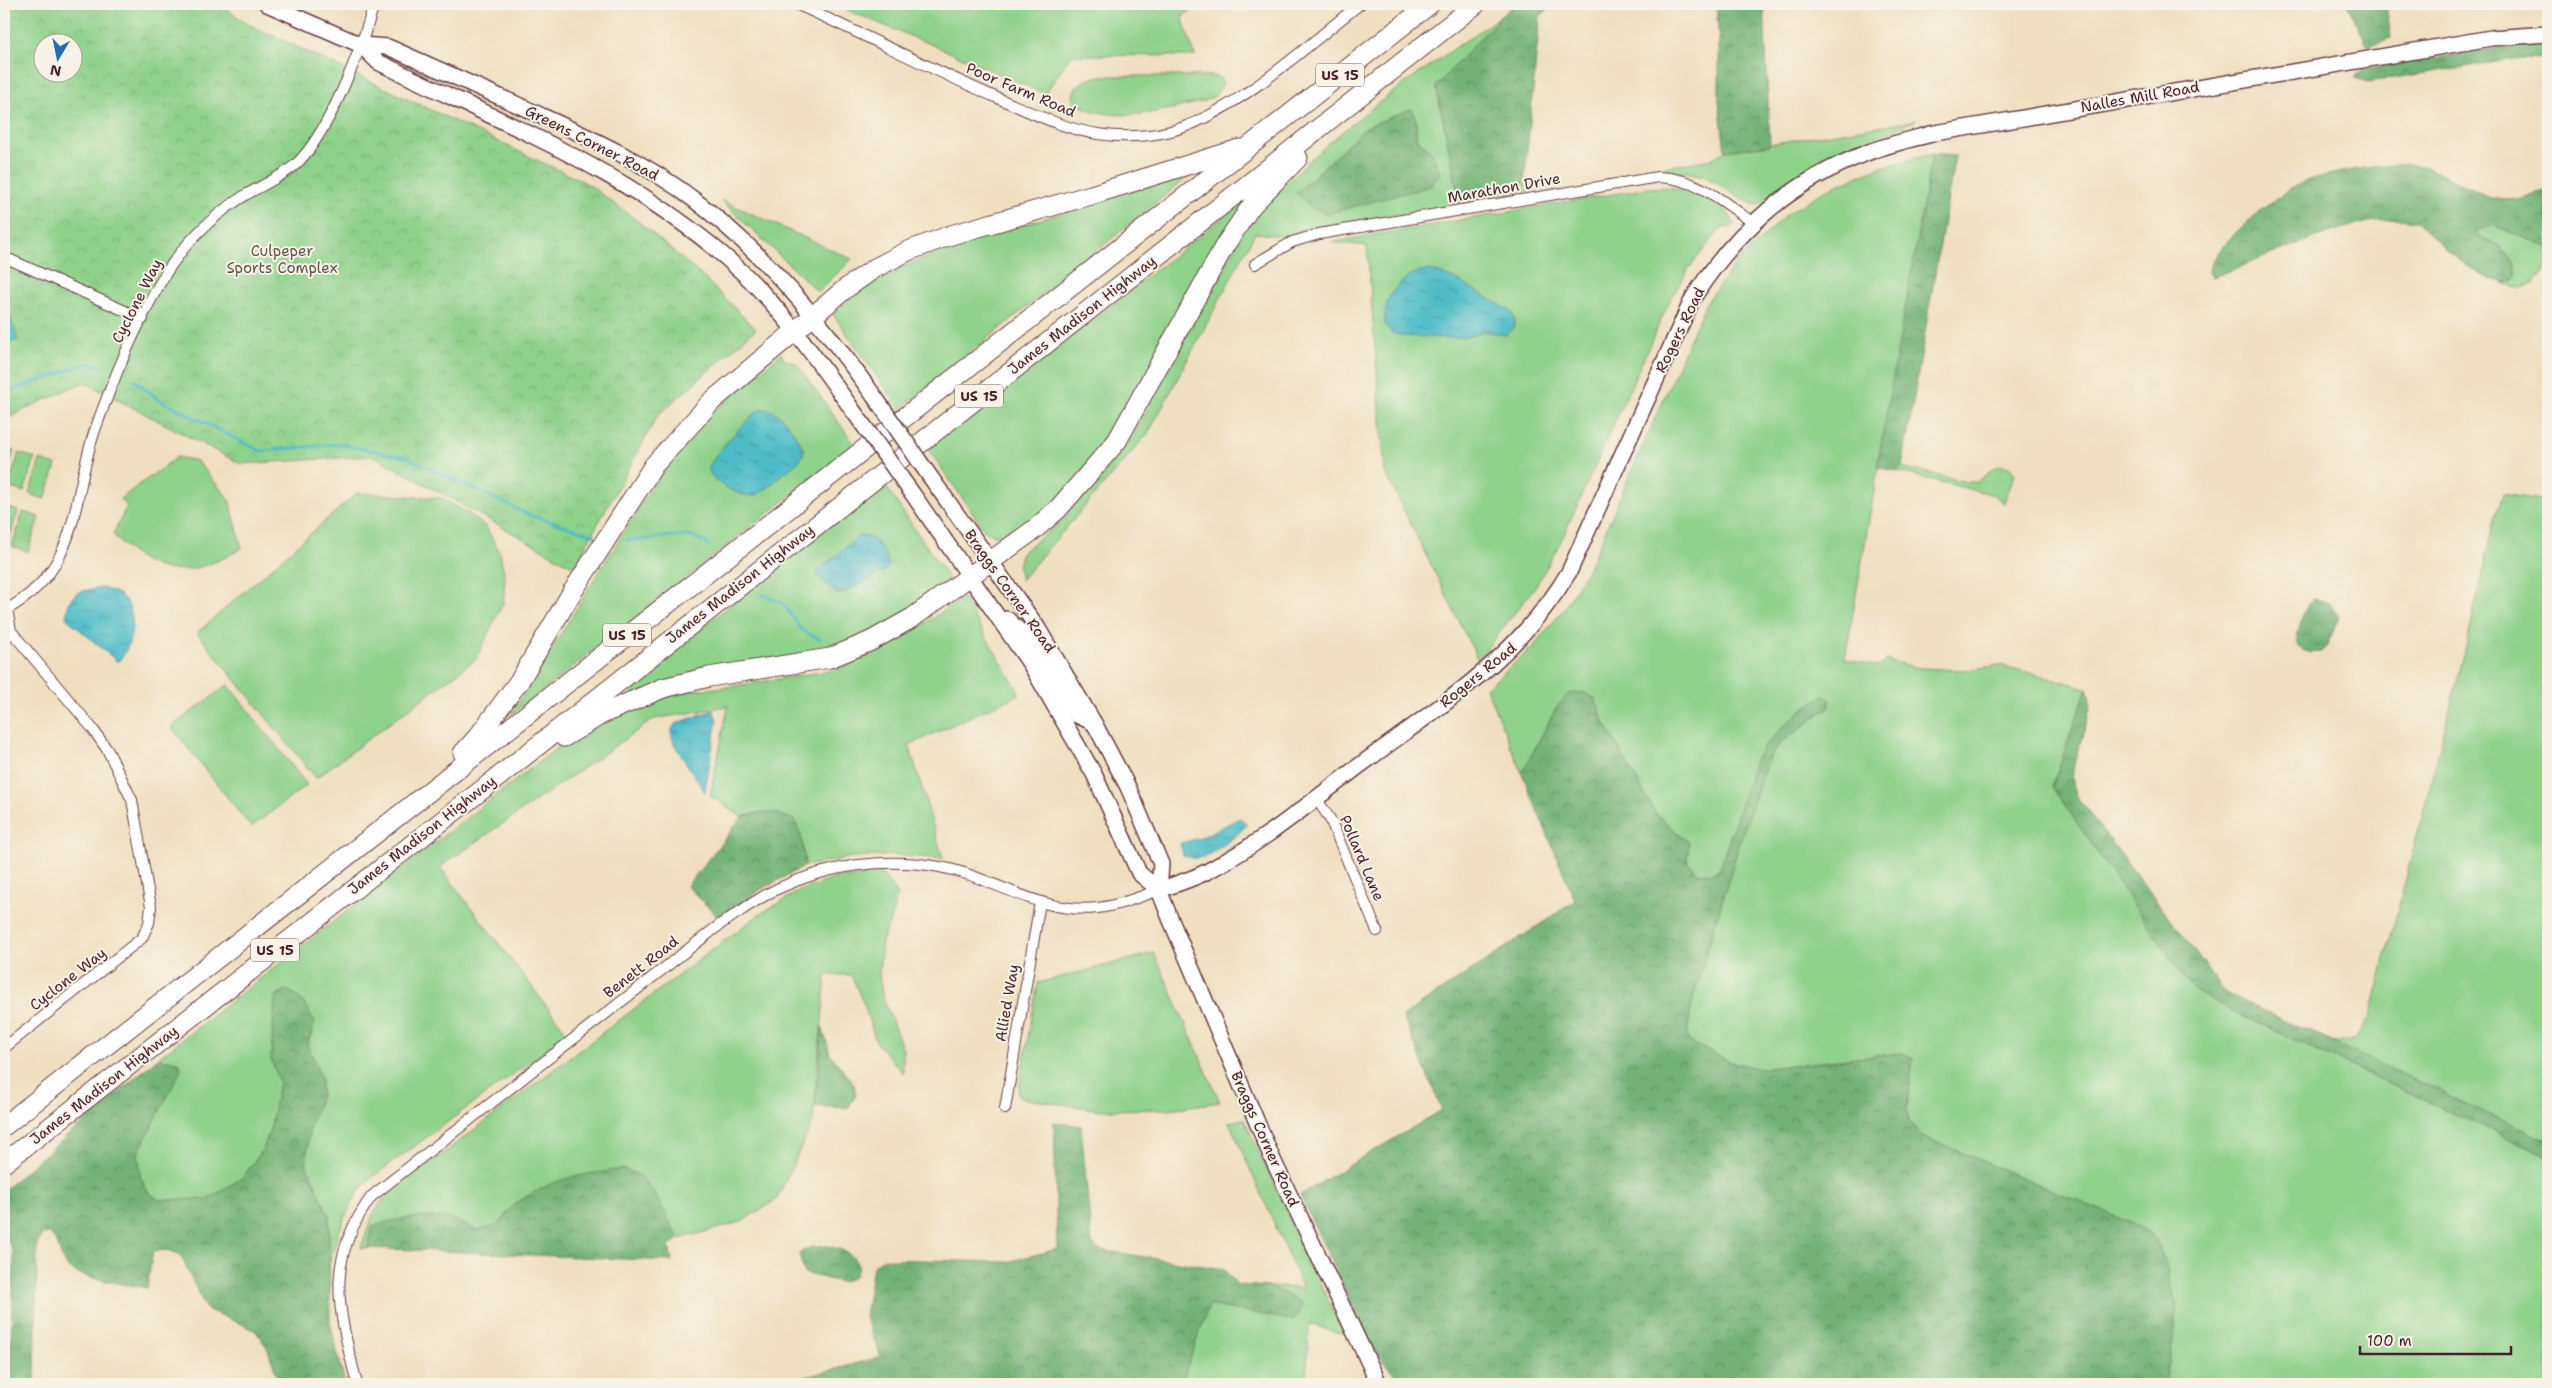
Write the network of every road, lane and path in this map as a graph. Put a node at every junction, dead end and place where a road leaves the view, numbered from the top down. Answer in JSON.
{"nodes":[{"id":1,"x":267,"y":4,"type":"edge"},
{"id":2,"x":374,"y":4,"type":"edge"},
{"id":3,"x":796,"y":4,"type":"edge"},
{"id":4,"x":1360,"y":4,"type":"edge"},
{"id":5,"x":1430,"y":4,"type":"edge"},
{"id":6,"x":1476,"y":4,"type":"edge"},
{"id":7,"x":2548,"y":34,"type":"edge"},
{"id":8,"x":361,"y":45,"type":"junction"},
{"id":9,"x":1358,"y":96,"type":"junction"},
{"id":10,"x":1250,"y":145,"type":"junction"},
{"id":11,"x":1753,"y":223,"type":"junction"},
{"id":12,"x":4,"y":257,"type":"edge"},
{"id":13,"x":1255,"y":264,"type":"dead end"},
{"id":14,"x":813,"y":314,"type":"junction"},
{"id":15,"x":143,"y":319,"type":"junction"},
{"id":16,"x":794,"y":330,"type":"junction"},
{"id":17,"x":992,"y":562,"type":"junction"},
{"id":18,"x":970,"y":576,"type":"junction"},
{"id":19,"x":990,"y":603,"type":"junction"},
{"id":20,"x":5,"y":610,"type":"edge"},
{"id":21,"x":1094,"y":723,"type":"junction"},
{"id":22,"x":482,"y":789,"type":"junction"},
{"id":23,"x":426,"y":794,"type":"junction"},
{"id":24,"x":1316,"y":798,"type":"junction"},
{"id":25,"x":1159,"y":890,"type":"junction"},
{"id":26,"x":1040,"y":902,"type":"junction"},
{"id":27,"x":1377,"y":931,"type":"dead end"},
{"id":28,"x":4,"y":1048,"type":"edge"},
{"id":29,"x":1005,"y":1109,"type":"dead end"},
{"id":30,"x":4,"y":1126,"type":"edge"},
{"id":31,"x":4,"y":1163,"type":"edge"},
{"id":32,"x":357,"y":1384,"type":"edge"},
{"id":33,"x":1379,"y":1384,"type":"edge"}],
"edges":[{"from":1,"to":8,"type":"street","name":"Greens Corner Road"},
{"from":2,"to":8,"type":"street"},
{"from":3,"to":4,"type":"street","name":"Poor Farm Road"},
{"from":5,"to":10,"type":"highway","name":"James Madison Highway","number":"US 15"},
{"from":6,"to":9,"type":"highway","name":"James Madison Highway","number":"US 15"},
{"from":7,"to":11,"type":"street","name":"Nalles Mill Road"},
{"from":8,"to":14,"type":"street","name":"Greens Corner Road"},
{"from":8,"to":15,"type":"street","name":"Cyclone Way"},
{"from":8,"to":16,"type":"street","name":"Greens Corner Road"},
{"from":9,"to":17,"type":"highway"},
{"from":9,"to":22,"type":"highway","name":"James Madison Highway","number":"US 15"},
{"from":10,"to":14,"type":"highway"},
{"from":10,"to":23,"type":"highway","name":"James Madison Highway","number":"US 15"},
{"from":11,"to":13,"type":"street","name":"Marathon Drive"},
{"from":11,"to":24,"type":"street","name":"Rogers Road"},
{"from":12,"to":15,"type":"street"},
{"from":14,"to":16,"type":"highway"},
{"from":14,"to":17,"type":"street","name":"Braggs Corner Road","bridge":true},
{"from":15,"to":20,"type":"street","name":"Cyclone Way"},
{"from":16,"to":18,"type":"street","name":"Braggs Corner Road","bridge":true},
{"from":16,"to":23,"type":"highway"},
{"from":17,"to":18,"type":"highway"},
{"from":17,"to":21,"type":"street","name":"Braggs Corner Road"},
{"from":18,"to":19,"type":"street","name":"Braggs Corner Road"},
{"from":18,"to":22,"type":"highway"},
{"from":19,"to":21,"type":"street"},
{"from":19,"to":25,"type":"street","name":"Braggs Corner Road"},
{"from":20,"to":28,"type":"street","name":"Cyclone Way"},
{"from":21,"to":25,"type":"street","name":"Braggs Corner Road"},
{"from":22,"to":31,"type":"highway","name":"James Madison Highway","number":"US 15"},
{"from":23,"to":30,"type":"highway","name":"James Madison Highway","number":"US 15"},
{"from":24,"to":25,"type":"street","name":"Rogers Road"},
{"from":24,"to":27,"type":"street","name":"Pollard Lane"},
{"from":25,"to":26,"type":"street","name":"Benett Road"},
{"from":25,"to":33,"type":"street","name":"Braggs Corner Road"},
{"from":26,"to":29,"type":"street","name":"Allied Way"},
{"from":26,"to":32,"type":"street","name":"Benett Road"}]}
